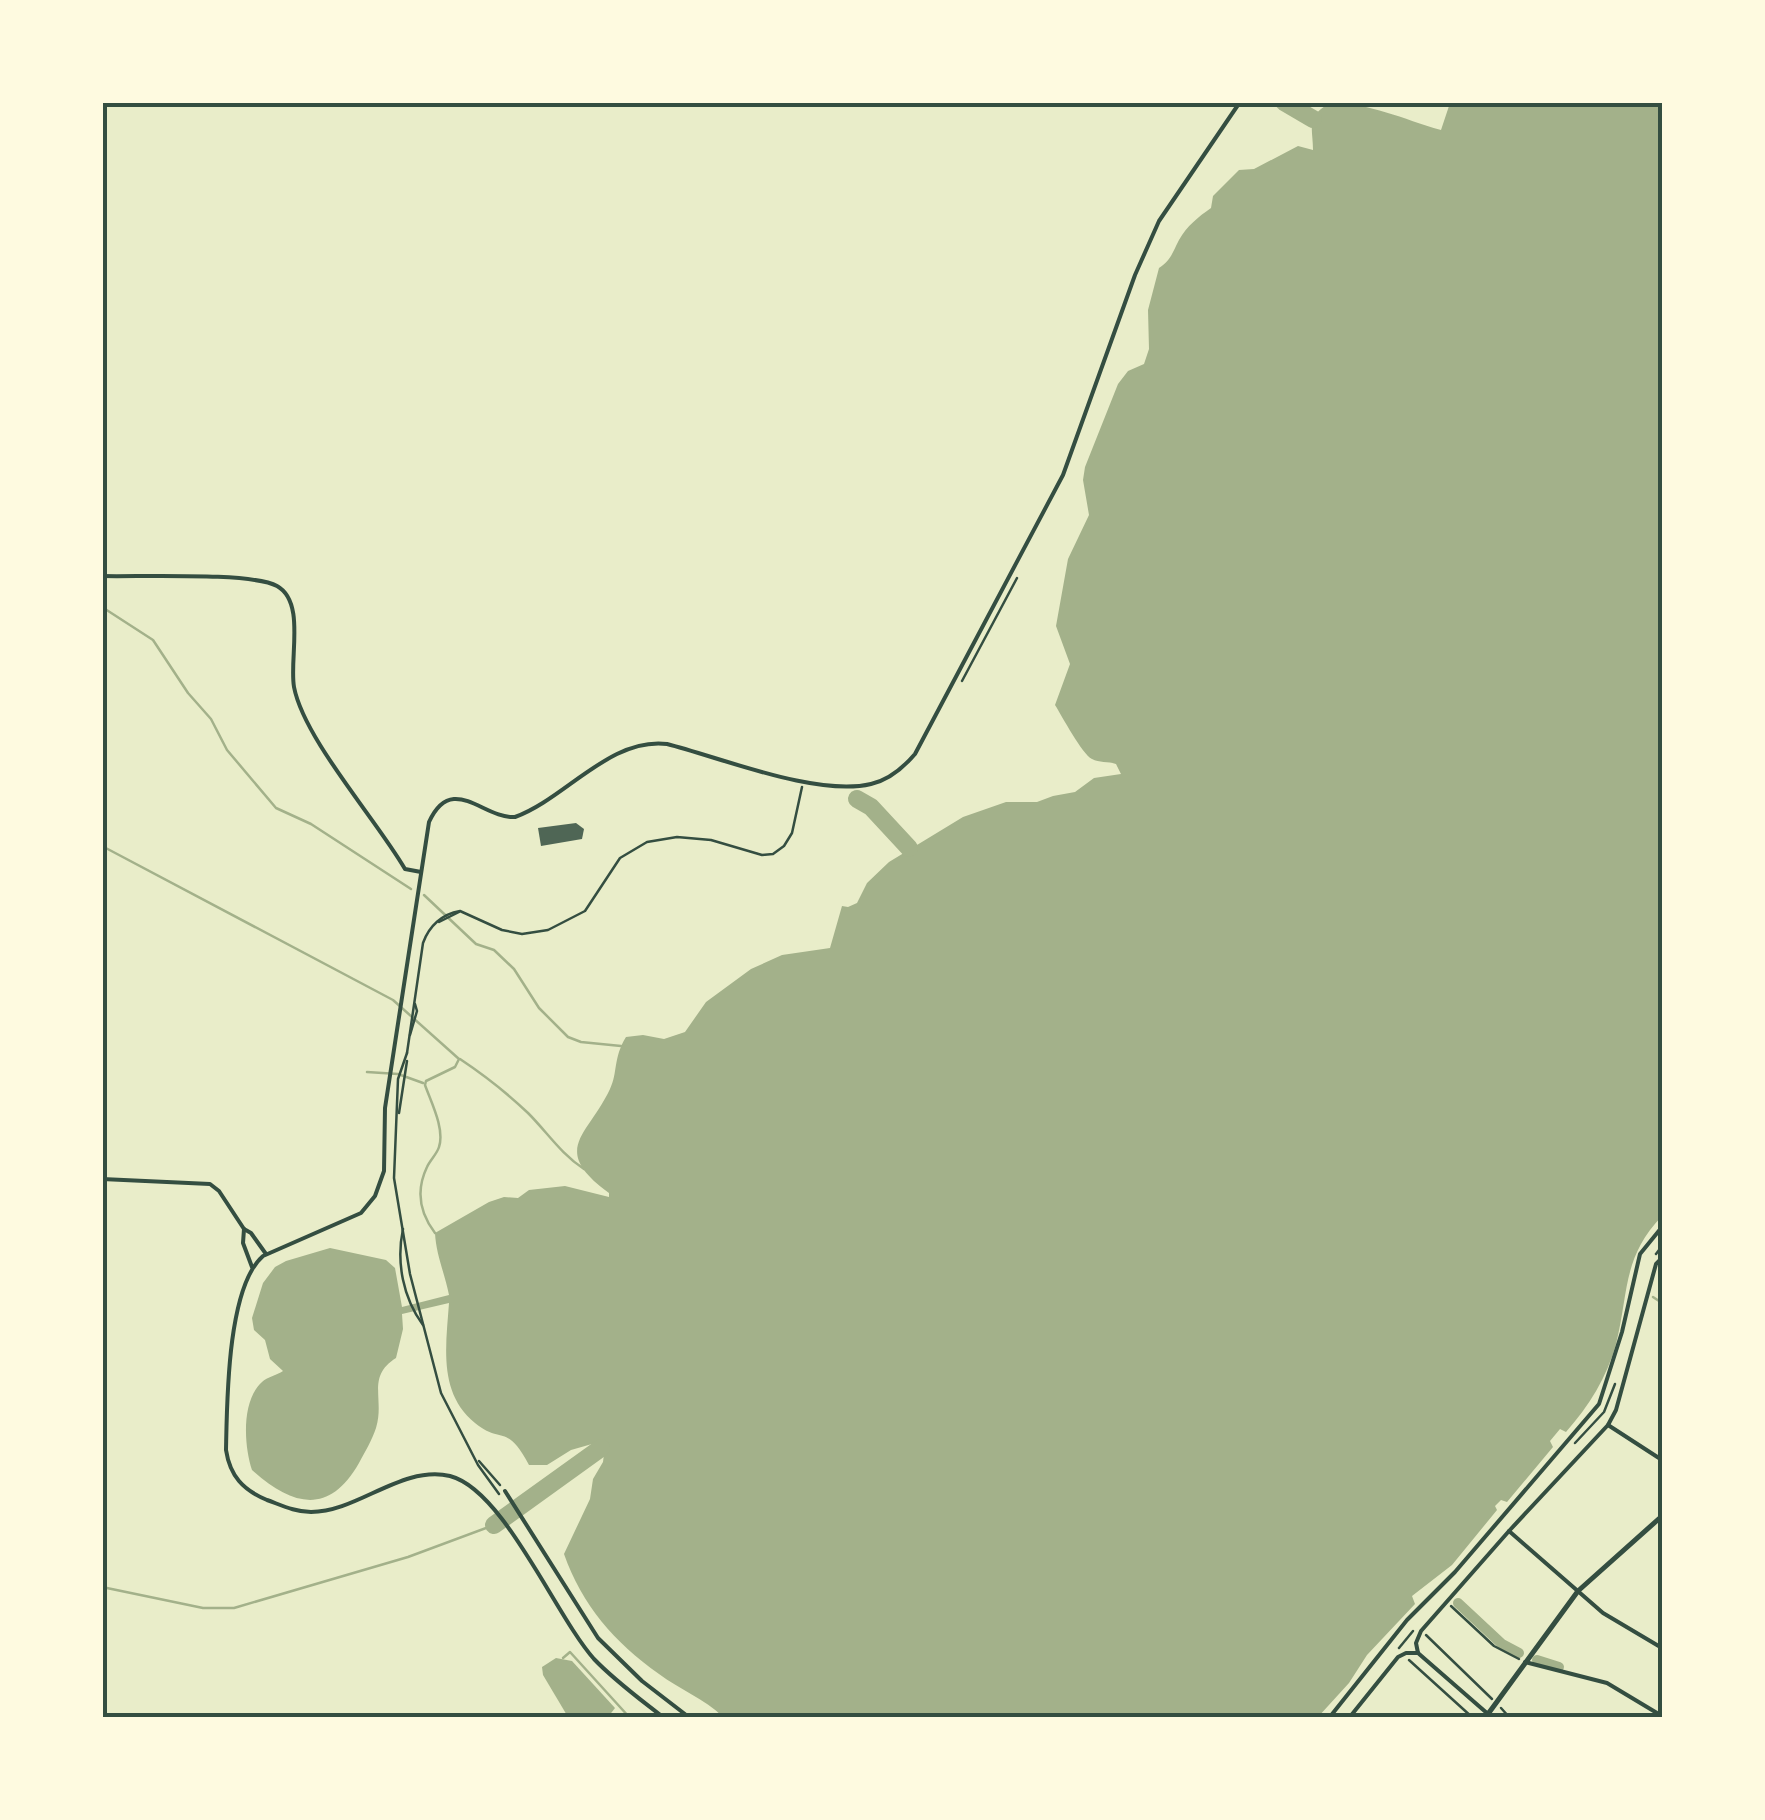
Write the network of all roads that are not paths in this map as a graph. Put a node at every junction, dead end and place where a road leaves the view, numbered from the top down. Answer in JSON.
{"nodes":[{"id":1,"x":1240,"y":102,"type":"edge"},
{"id":2,"x":102,"y":576,"type":"edge"},
{"id":3,"x":421,"y":872,"type":"junction"},
{"id":4,"x":102,"y":1179,"type":"edge"},
{"id":5,"x":1662,"y":1227,"type":"edge"},
{"id":6,"x":244,"y":1229,"type":"junction"},
{"id":7,"x":266,"y":1254,"type":"junction"},
{"id":8,"x":1662,"y":1258,"type":"edge"},
{"id":9,"x":252,"y":1267,"type":"junction"},
{"id":10,"x":1608,"y":1426,"type":"junction"},
{"id":11,"x":1662,"y":1460,"type":"edge"},
{"id":12,"x":505,"y":1490,"type":"road end"},
{"id":13,"x":1662,"y":1516,"type":"edge"},
{"id":14,"x":1509,"y":1531,"type":"junction"},
{"id":15,"x":1578,"y":1591,"type":"junction"},
{"id":16,"x":1662,"y":1648,"type":"edge"},
{"id":17,"x":1418,"y":1653,"type":"junction"},
{"id":18,"x":1525,"y":1662,"type":"junction"},
{"id":19,"x":1488,"y":1716,"type":"edge"},
{"id":20,"x":1662,"y":1716,"type":"edge"},
{"id":21,"x":664,"y":1718,"type":"edge"},
{"id":22,"x":690,"y":1718,"type":"edge"},
{"id":23,"x":1330,"y":1718,"type":"edge"},
{"id":24,"x":1348,"y":1718,"type":"edge"}],
"edges":[{"from":1,"to":3,"type":"street"},
{"from":2,"to":3,"type":"street"},
{"from":3,"to":7,"type":"street"},
{"from":4,"to":6,"type":"street"},
{"from":5,"to":23,"type":"street"},
{"from":6,"to":7,"type":"street"},
{"from":6,"to":9,"type":"street"},
{"from":7,"to":9,"type":"street"},
{"from":8,"to":10,"type":"street"},
{"from":9,"to":21,"type":"street"},
{"from":10,"to":11,"type":"street"},
{"from":10,"to":14,"type":"street"},
{"from":12,"to":22,"type":"street"},
{"from":13,"to":15,"type":"street"},
{"from":14,"to":15,"type":"street"},
{"from":14,"to":17,"type":"street"},
{"from":15,"to":16,"type":"street"},
{"from":15,"to":18,"type":"street"},
{"from":17,"to":19,"type":"street"},
{"from":17,"to":24,"type":"street"},
{"from":18,"to":19,"type":"street"},
{"from":18,"to":20,"type":"street"}]}
